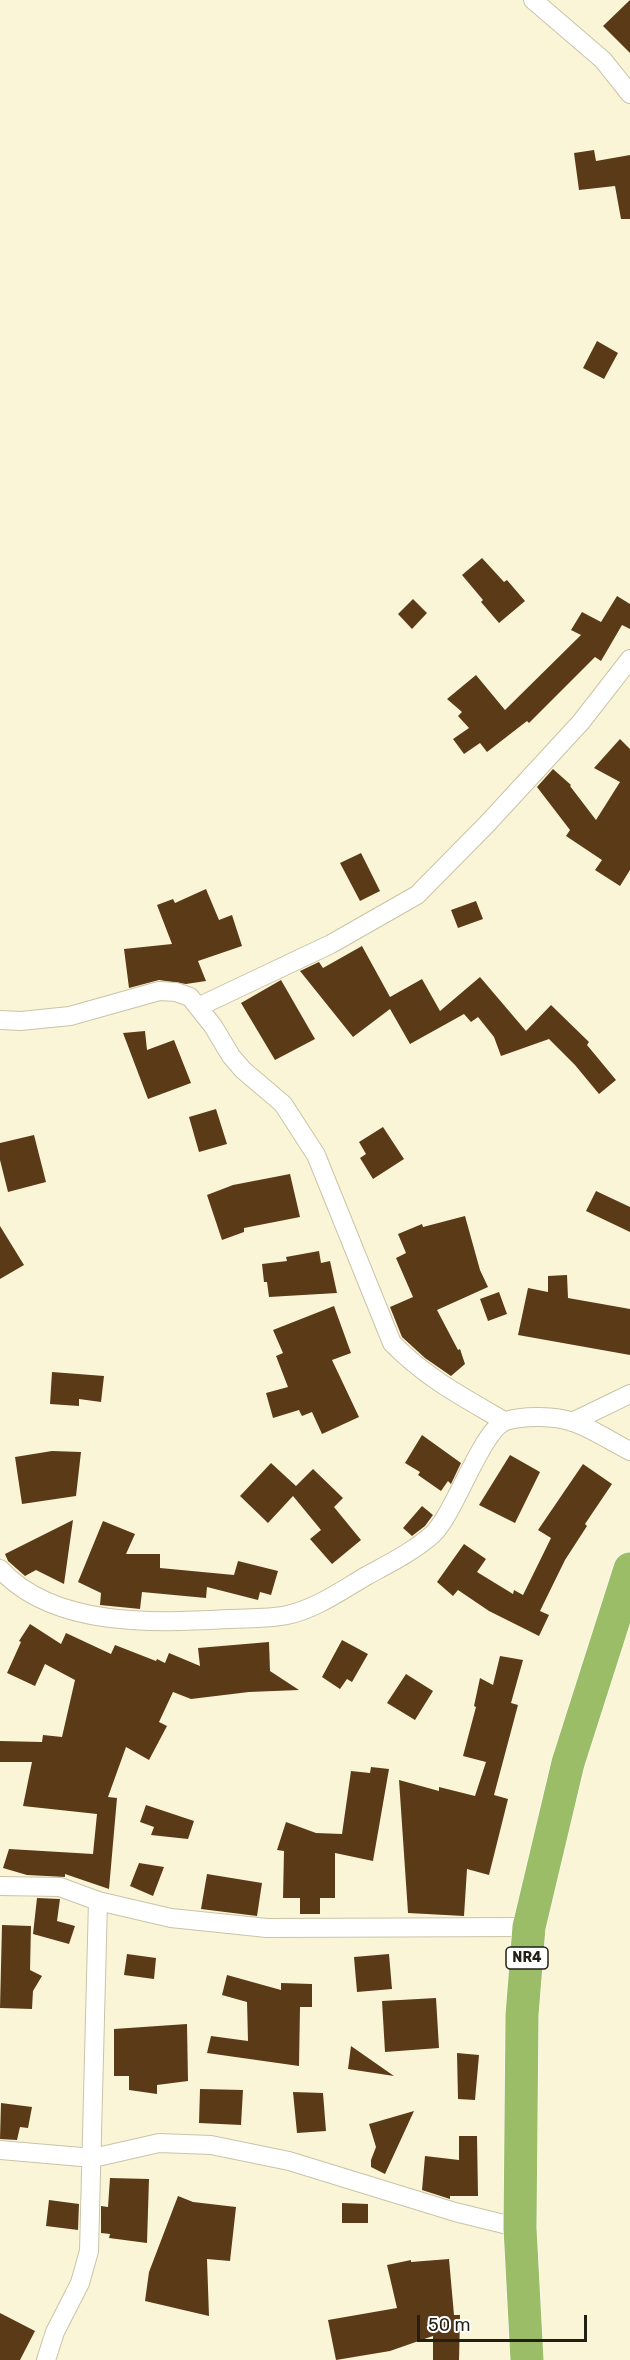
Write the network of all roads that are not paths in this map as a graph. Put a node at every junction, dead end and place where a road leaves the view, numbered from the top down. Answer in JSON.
{"nodes":[{"id":1,"x":534,"y":0,"type":"edge"},
{"id":2,"x":630,"y":94,"type":"edge"},
{"id":3,"x":630,"y":659,"type":"edge"},
{"id":4,"x":198,"y":1007,"type":"junction"},
{"id":5,"x":0,"y":1020,"type":"edge"},
{"id":6,"x":630,"y":1394,"type":"edge"},
{"id":7,"x":504,"y":1421,"type":"junction"},
{"id":8,"x":572,"y":1422,"type":"junction"},
{"id":9,"x":630,"y":1451,"type":"edge"},
{"id":10,"x":0,"y":1569,"type":"edge"},
{"id":11,"x":630,"y":1569,"type":"edge"},
{"id":12,"x":0,"y":1886,"type":"edge"},
{"id":13,"x":98,"y":1901,"type":"junction"},
{"id":14,"x":529,"y":1927,"type":"junction"},
{"id":15,"x":0,"y":2150,"type":"edge"},
{"id":16,"x":93,"y":2158,"type":"junction"},
{"id":17,"x":520,"y":2228,"type":"junction"},
{"id":18,"x":46,"y":2360,"type":"edge"},
{"id":19,"x":527,"y":2360,"type":"edge"}],
"edges":[{"from":1,"to":2,"type":"street"},
{"from":3,"to":4,"type":"street"},
{"from":4,"to":5,"type":"street"},
{"from":4,"to":7,"type":"street"},
{"from":6,"to":8,"type":"street"},
{"from":7,"to":8,"type":"street"},
{"from":7,"to":10,"type":"street"},
{"from":8,"to":9,"type":"street"},
{"from":11,"to":14,"type":"highway","number":"NR4"},
{"from":12,"to":13,"type":"street"},
{"from":13,"to":14,"type":"street"},
{"from":13,"to":16,"type":"street"},
{"from":14,"to":17,"type":"highway","number":"NR4"},
{"from":15,"to":16,"type":"street"},
{"from":16,"to":17,"type":"street"},
{"from":16,"to":18,"type":"street"},
{"from":17,"to":19,"type":"highway","number":"NR4"}]}
